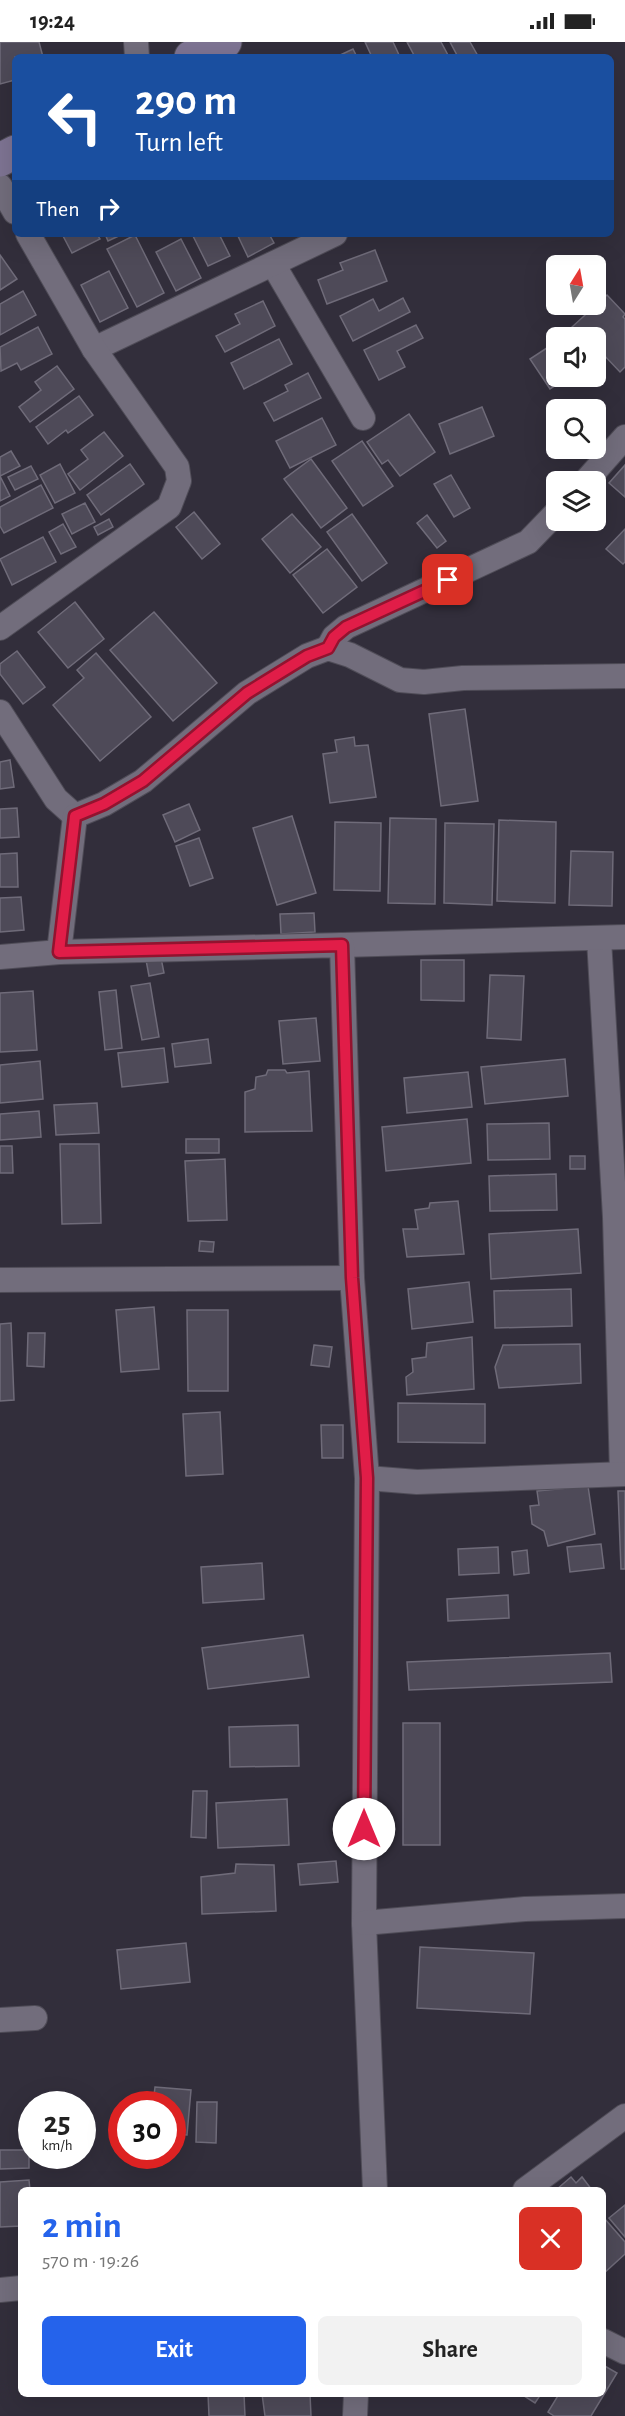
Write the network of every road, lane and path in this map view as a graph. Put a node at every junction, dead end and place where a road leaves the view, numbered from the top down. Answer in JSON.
{"nodes":[{"id":1,"x":225,"y":42,"type":"edge"},
{"id":2,"x":197,"y":54,"type":"edge"},
{"id":3,"x":0,"y":186,"type":"edge"},
{"id":4,"x":12,"y":207,"type":"edge"},
{"id":5,"x":30,"y":237,"type":"edge"},
{"id":6,"x":329,"y":237,"type":"edge"},
{"id":7,"x":273,"y":264,"type":"junction"},
{"id":8,"x":94,"y":349,"type":"junction"},
{"id":9,"x":363,"y":418,"type":"dead end"},
{"id":10,"x":625,"y":437,"type":"edge"},
{"id":11,"x":595,"y":471,"type":"edge"},
{"id":12,"x":546,"y":523,"type":"edge"},
{"id":13,"x":0,"y":628,"type":"edge"},
{"id":14,"x":328,"y":648,"type":"junction"},
{"id":15,"x":625,"y":676,"type":"edge"},
{"id":16,"x":0,"y":712,"type":"edge"},
{"id":17,"x":75,"y":816,"type":"junction"},
{"id":18,"x":625,"y":937,"type":"edge"},
{"id":19,"x":599,"y":939,"type":"junction"},
{"id":20,"x":342,"y":945,"type":"junction"},
{"id":21,"x":59,"y":952,"type":"junction"},
{"id":22,"x":0,"y":957,"type":"edge"},
{"id":23,"x":352,"y":1278,"type":"junction"},
{"id":24,"x":0,"y":1280,"type":"edge"},
{"id":25,"x":624,"y":1474,"type":"edge"},
{"id":26,"x":367,"y":1478,"type":"junction"},
{"id":27,"x":625,"y":1906,"type":"edge"},
{"id":28,"x":364,"y":1923,"type":"junction"},
{"id":29,"x":35,"y":2018,"type":"dead end"},
{"id":30,"x":0,"y":2020,"type":"edge"},
{"id":31,"x":625,"y":2116,"type":"edge"},
{"id":32,"x":375,"y":2187,"type":"edge"},
{"id":33,"x":529,"y":2187,"type":"edge"},
{"id":34,"x":18,"y":2288,"type":"edge"},
{"id":35,"x":0,"y":2290,"type":"edge"},
{"id":36,"x":606,"y":2342,"type":"edge"},
{"id":37,"x":625,"y":2352,"type":"edge"},
{"id":38,"x":356,"y":2397,"type":"edge"},
{"id":39,"x":355,"y":2416,"type":"edge"}],
"edges":[{"from":1,"to":2,"type":"street"},
{"from":3,"to":4,"type":"street"},
{"from":5,"to":8,"type":"street"},
{"from":6,"to":7,"type":"street"},
{"from":7,"to":8,"type":"street"},
{"from":7,"to":9,"type":"street"},
{"from":8,"to":13,"type":"street"},
{"from":10,"to":11,"type":"street"},
{"from":12,"to":14,"type":"street"},
{"from":14,"to":15,"type":"street"},
{"from":14,"to":17,"type":"street"},
{"from":16,"to":17,"type":"street"},
{"from":17,"to":21,"type":"street"},
{"from":18,"to":19,"type":"street"},
{"from":19,"to":20,"type":"street"},
{"from":19,"to":25,"type":"street"},
{"from":20,"to":21,"type":"street"},
{"from":20,"to":23,"type":"street"},
{"from":21,"to":22,"type":"street"},
{"from":23,"to":24,"type":"street"},
{"from":23,"to":26,"type":"street"},
{"from":25,"to":26,"type":"street"},
{"from":26,"to":28,"type":"street"},
{"from":27,"to":28,"type":"street"},
{"from":28,"to":32,"type":"street"},
{"from":29,"to":30,"type":"street"},
{"from":31,"to":33,"type":"street"},
{"from":34,"to":35,"type":"street"},
{"from":36,"to":37,"type":"street"},
{"from":38,"to":39,"type":"street"}]}
